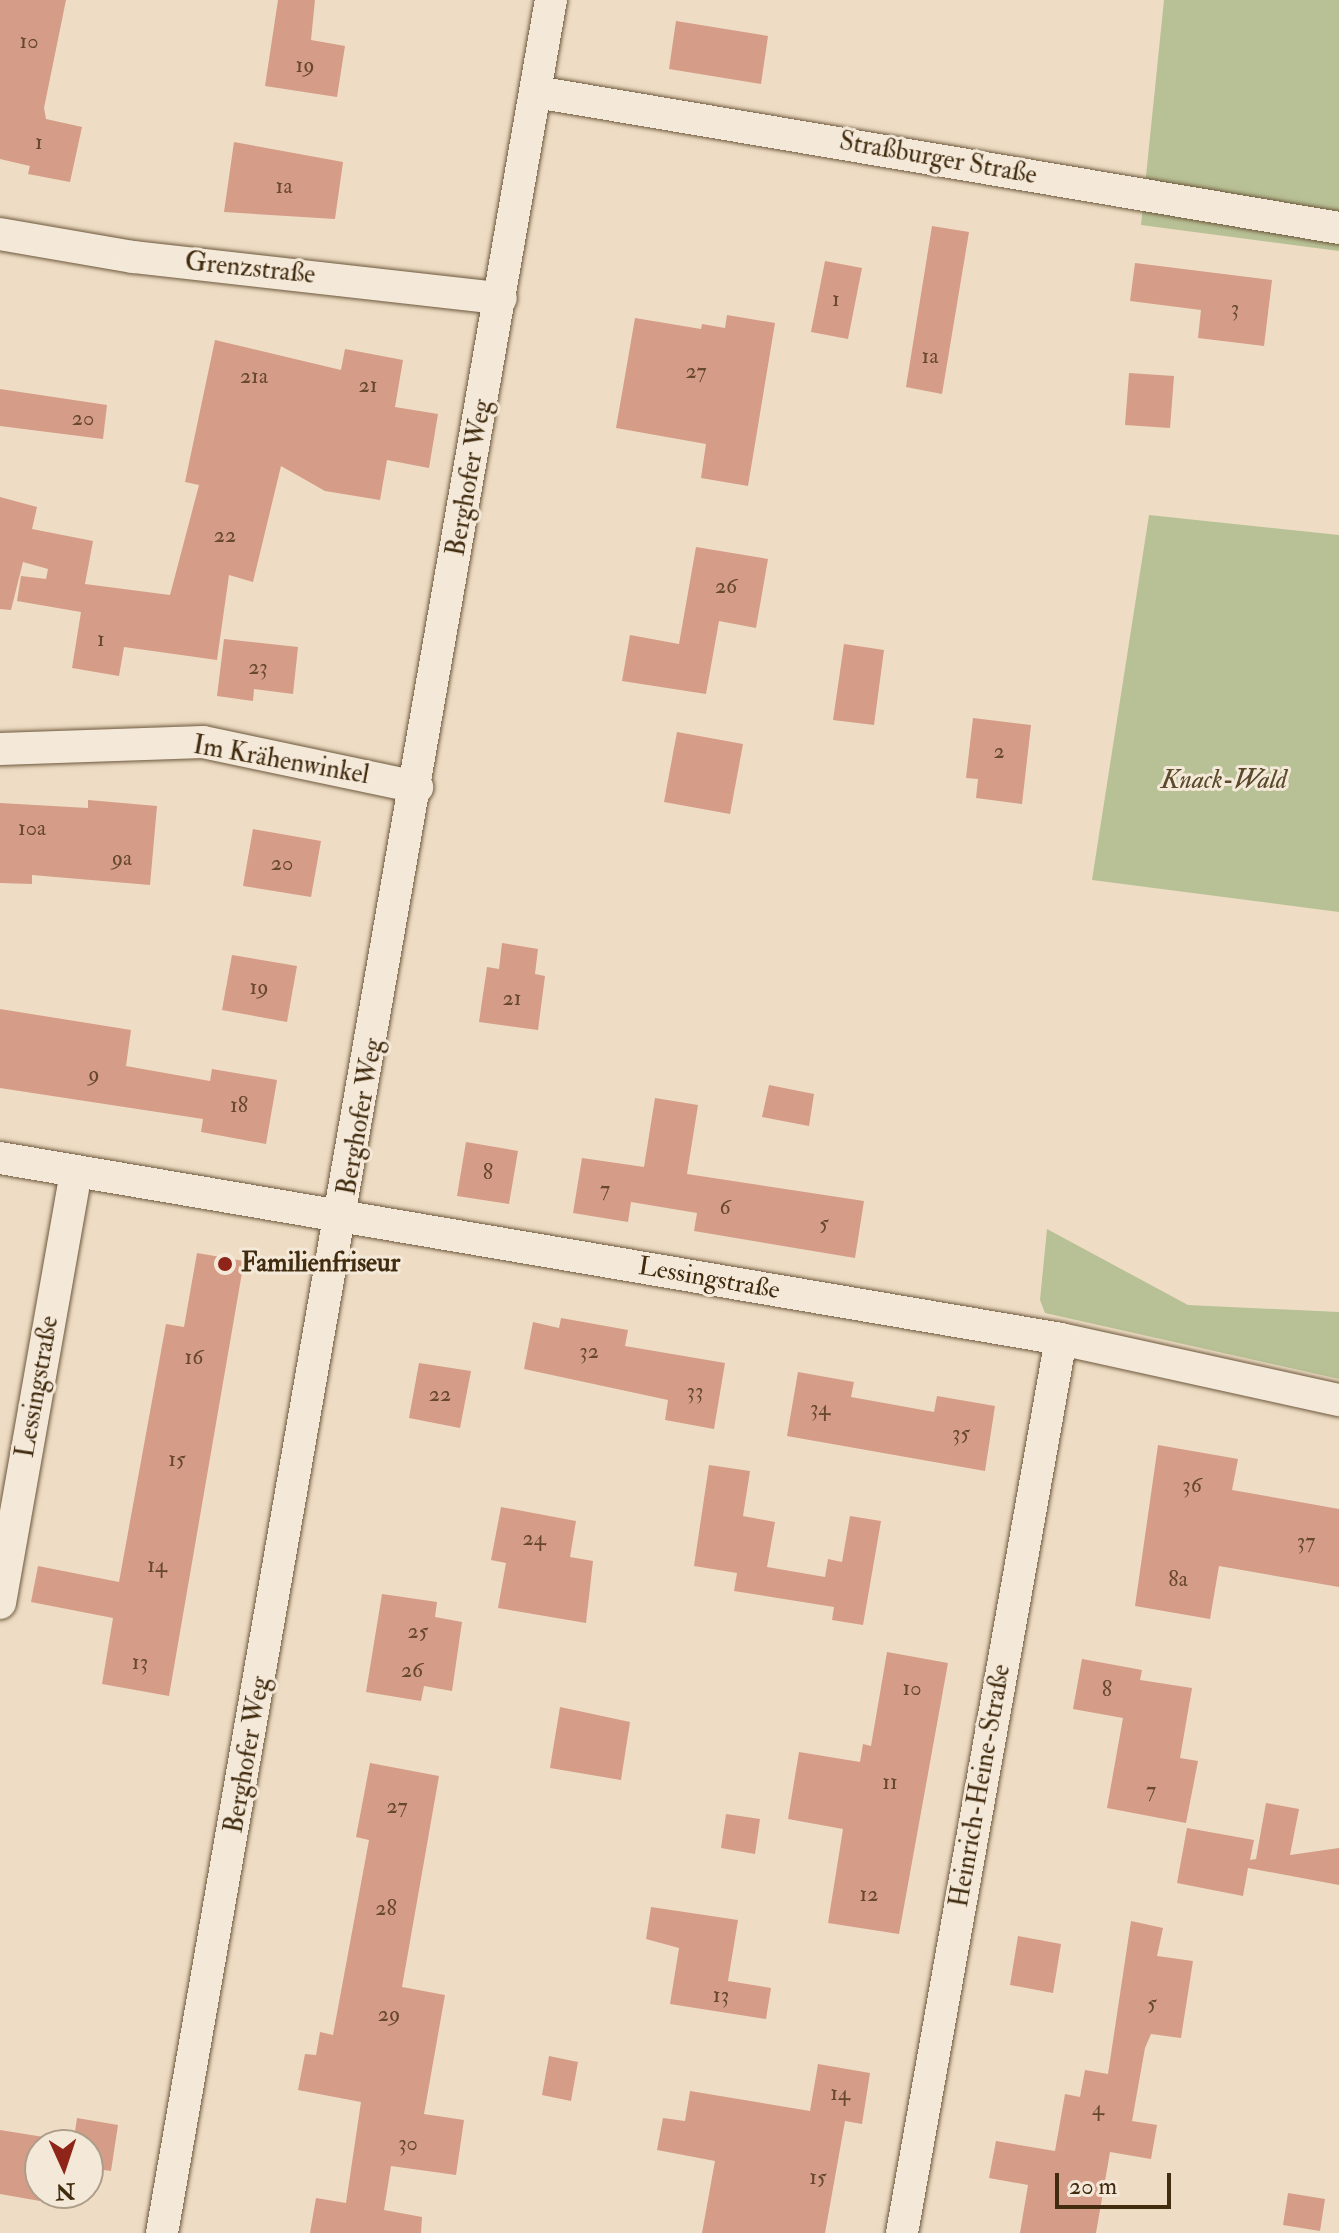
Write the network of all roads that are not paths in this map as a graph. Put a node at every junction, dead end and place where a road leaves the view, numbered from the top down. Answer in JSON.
{"nodes":[{"id":1,"x":551,"y":0,"type":"edge"},
{"id":2,"x":536,"y":92,"type":"junction"},
{"id":3,"x":1339,"y":228,"type":"edge"},
{"id":4,"x":0,"y":234,"type":"edge"},
{"id":5,"x":501,"y":298,"type":"junction"},
{"id":6,"x":0,"y":749,"type":"edge"},
{"id":7,"x":417,"y":787,"type":"junction"},
{"id":8,"x":0,"y":1158,"type":"edge"},
{"id":9,"x":76,"y":1172,"type":"junction"},
{"id":10,"x":344,"y":1217,"type":"junction"},
{"id":11,"x":1061,"y":1339,"type":"junction"},
{"id":12,"x":1339,"y":1400,"type":"edge"},
{"id":13,"x":0,"y":1603,"type":"edge"},
{"id":14,"x":162,"y":2233,"type":"edge"},
{"id":15,"x":902,"y":2233,"type":"edge"}],
"edges":[{"from":1,"to":2,"type":"street","name":"Berghofer Weg"},
{"from":2,"to":3,"type":"street","name":"Straßburger Straße"},
{"from":2,"to":5,"type":"street","name":"Berghofer Weg"},
{"from":4,"to":5,"type":"street","name":"Grenzstraße"},
{"from":5,"to":7,"type":"street","name":"Berghofer Weg"},
{"from":6,"to":7,"type":"street","name":"Im Krähenwinkel"},
{"from":7,"to":10,"type":"street","name":"Berghofer Weg"},
{"from":8,"to":9,"type":"street","name":"Lessingstraße"},
{"from":9,"to":10,"type":"street","name":"Lessingstraße"},
{"from":9,"to":13,"type":"street","name":"Lessingstraße"},
{"from":10,"to":11,"type":"street","name":"Lessingstraße"},
{"from":10,"to":14,"type":"street","name":"Berghofer Weg"},
{"from":11,"to":12,"type":"street","name":"Lessingstraße"},
{"from":11,"to":15,"type":"street","name":"Heinrich-Heine-Straße"}]}
